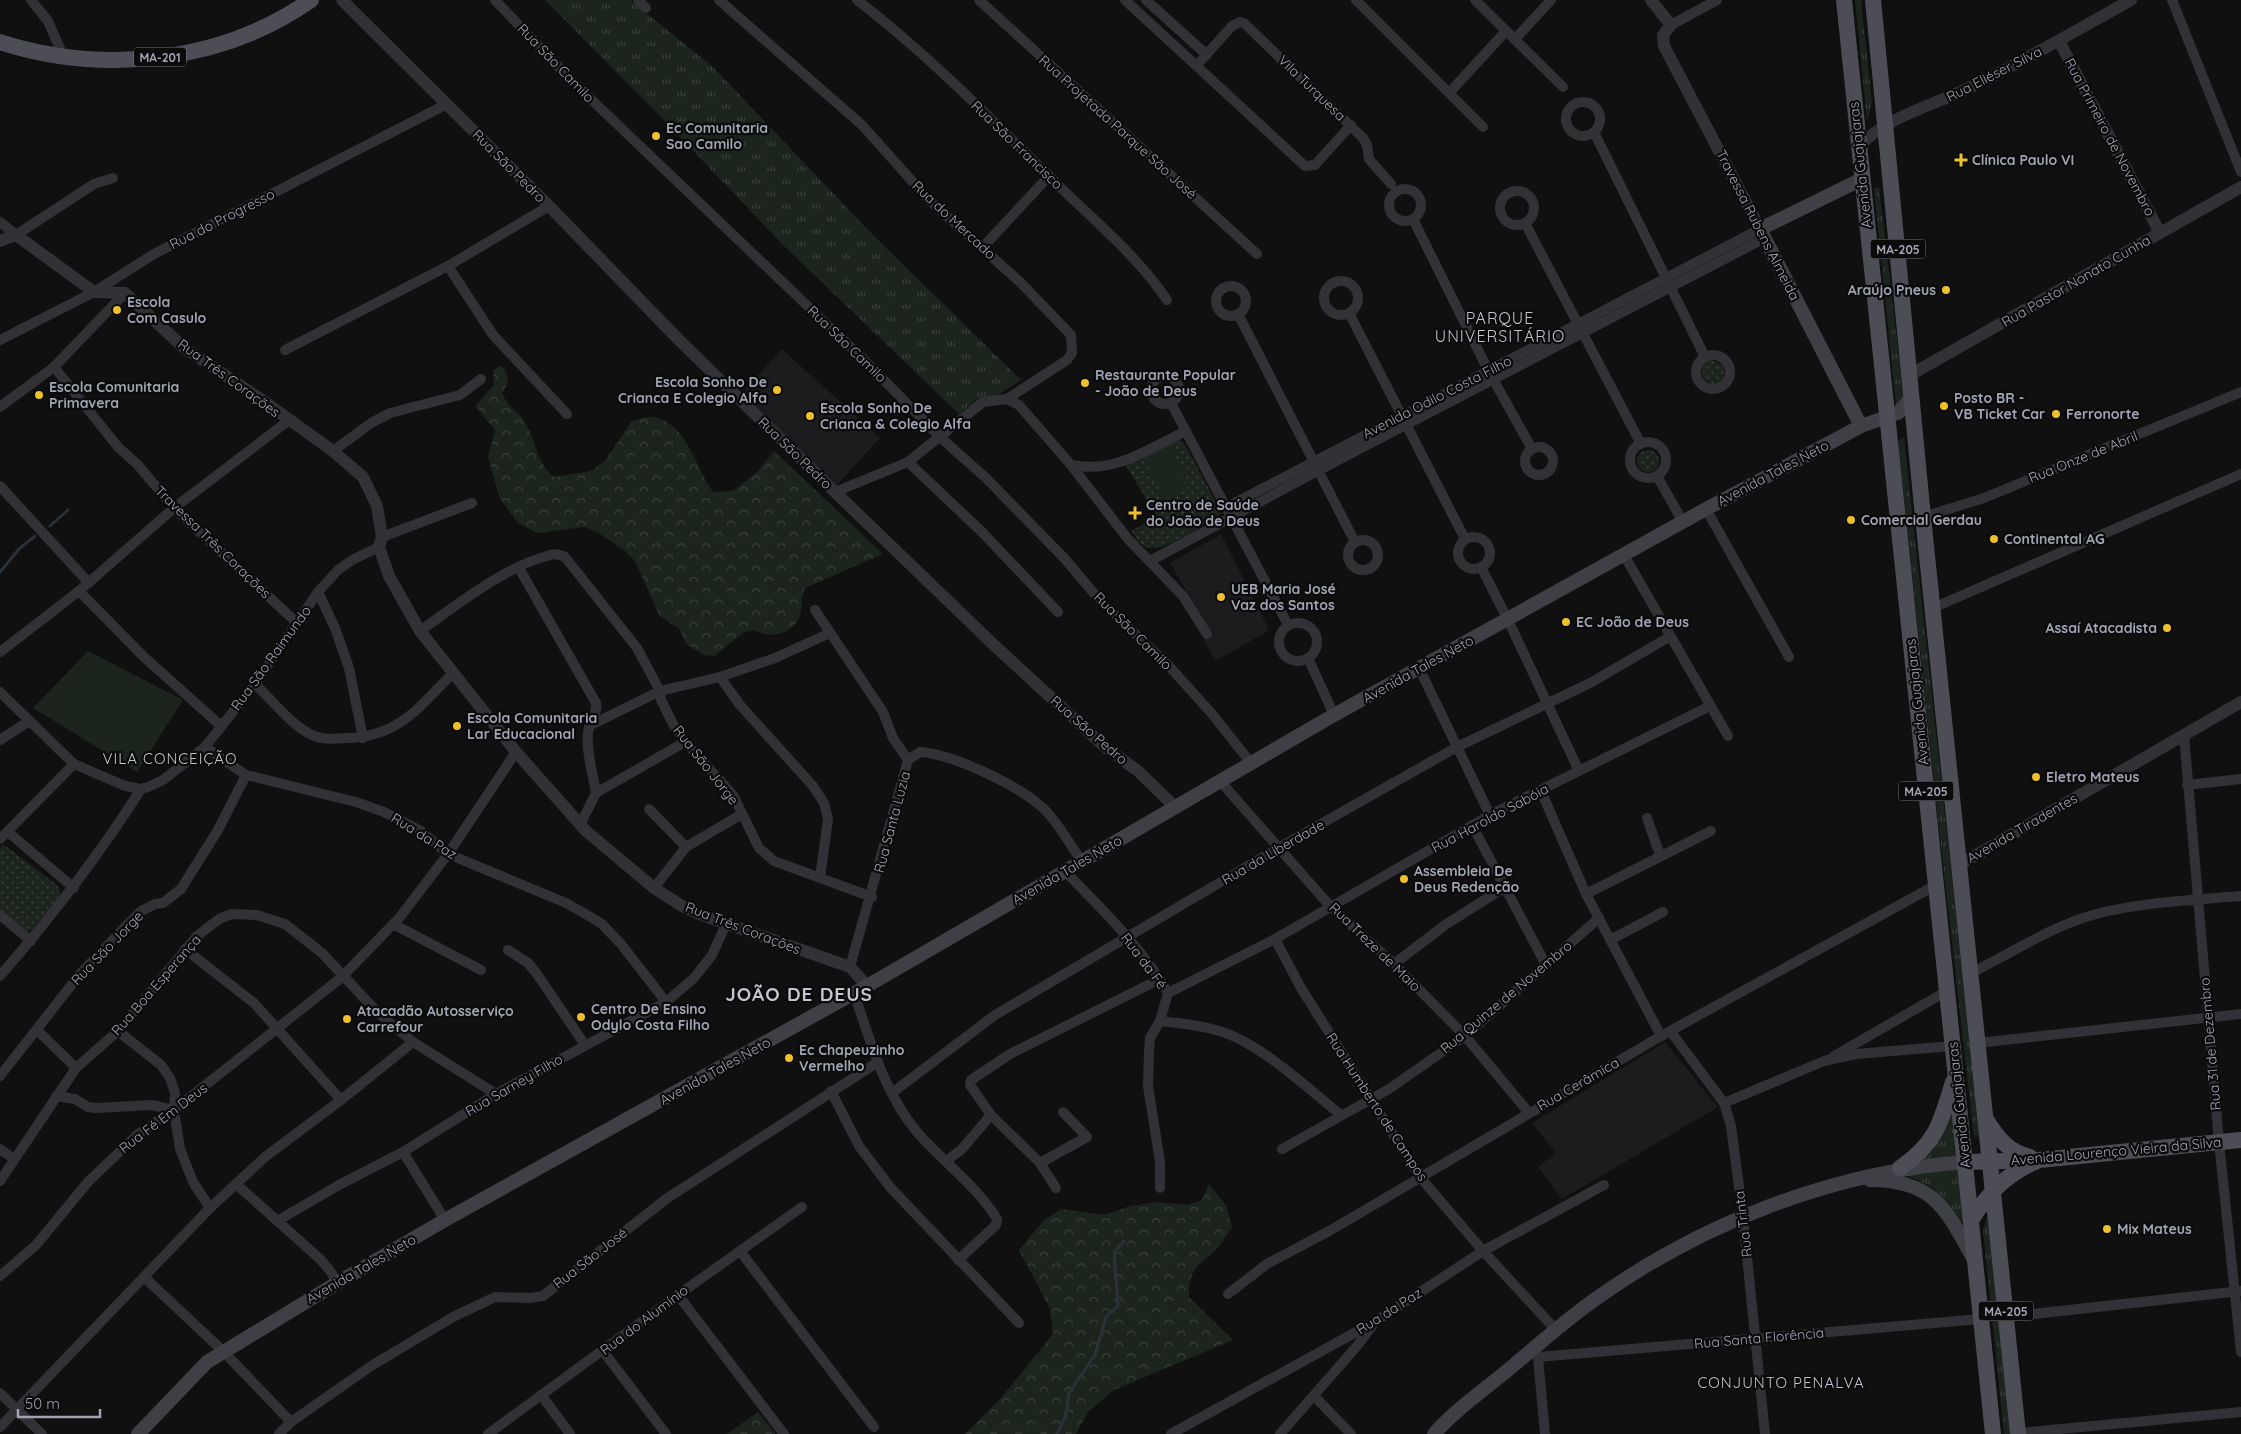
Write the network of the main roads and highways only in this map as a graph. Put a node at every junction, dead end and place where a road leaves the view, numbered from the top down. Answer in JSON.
{"nodes":[{"id":1,"x":311,"y":0,"type":"edge"},
{"id":2,"x":1844,"y":0,"type":"edge"},
{"id":3,"x":1873,"y":0,"type":"edge"},
{"id":4,"x":0,"y":42,"type":"edge"},
{"id":5,"x":1862,"y":179,"type":"junction"},
{"id":6,"x":1762,"y":233,"type":"joint"},
{"id":7,"x":1912,"y":397,"type":"junction"},
{"id":8,"x":1887,"y":419,"type":"junction"},
{"id":9,"x":1861,"y":426,"type":"junction"},
{"id":10,"x":1955,"y":1075,"type":"junction"},
{"id":11,"x":1986,"y":1119,"type":"junction"},
{"id":12,"x":2241,"y":1140,"type":"edge"},
{"id":13,"x":1990,"y":1160,"type":"junction"},
{"id":14,"x":2039,"y":1160,"type":"junction"},
{"id":15,"x":1965,"y":1162,"type":"junction"},
{"id":16,"x":1900,"y":1168,"type":"junction"},
{"id":17,"x":1842,"y":1183,"type":"junction"},
{"id":18,"x":1993,"y":1189,"type":"junction"},
{"id":19,"x":1971,"y":1220,"type":"junction"},
{"id":20,"x":1975,"y":1262,"type":"junction"},
{"id":21,"x":2018,"y":1433,"type":"edge"},
{"id":22,"x":138,"y":1434,"type":"edge"},
{"id":23,"x":1434,"y":1434,"type":"edge"},
{"id":24,"x":1993,"y":1434,"type":"edge"}],
"edges":[{"from":1,"to":4,"type":"main road","number":"MA-201"},
{"from":2,"to":5,"type":"main road","name":"Avenida Guajajaras","number":"MA-205"},
{"from":3,"to":7,"type":"main road","name":"Avenida Guajajaras","number":"MA-205"},
{"from":5,"to":6,"type":"main road","name":"Avenida Odilo Costa Filho"},
{"from":5,"to":8,"type":"main road","name":"Avenida Guajajaras","number":"MA-205"},
{"from":6,"to":9,"type":"main road","name":"Travessa Rubens Almeida"},
{"from":7,"to":8,"type":"main road","name":"Avenida Tales Neto"},
{"from":7,"to":11,"type":"main road","name":"Avenida Guajajaras","number":"MA-205"},
{"from":8,"to":9,"type":"main road","name":"Avenida Tales Neto"},
{"from":8,"to":10,"type":"main road","name":"Avenida Guajajaras","number":"MA-205"},
{"from":9,"to":22,"type":"main road","name":"Avenida Tales Neto"},
{"from":10,"to":15,"type":"main road","name":"Avenida Guajajaras","number":"MA-205"},
{"from":10,"to":16,"type":"main road"},
{"from":11,"to":13,"type":"main road","name":"Avenida Guajajaras","number":"MA-205"},
{"from":11,"to":14,"type":"main road"},
{"from":12,"to":14,"type":"main road","name":"Avenida Lourenço Vieira da Silva"},
{"from":13,"to":14,"type":"main road","name":"Avenida Lourenço Vieira da Silva"},
{"from":13,"to":15,"type":"main road","name":"Avenida Lourenço Vieira da Silva"},
{"from":13,"to":18,"type":"main road","name":"Avenida Guajajaras","number":"MA-205"},
{"from":14,"to":18,"type":"main road"},
{"from":15,"to":16,"type":"main road"},
{"from":15,"to":19,"type":"main road","name":"Avenida Guajajaras","number":"MA-205"},
{"from":16,"to":17,"type":"main road"},
{"from":17,"to":20,"type":"main road"},
{"from":17,"to":23,"type":"main road"},
{"from":18,"to":19,"type":"main road"},
{"from":18,"to":21,"type":"main road","name":"Avenida Guajajaras","number":"MA-205"},
{"from":19,"to":20,"type":"main road","name":"Avenida Guajajaras","number":"MA-205"},
{"from":20,"to":24,"type":"main road","name":"Avenida Guajajaras","number":"MA-205"}]}
